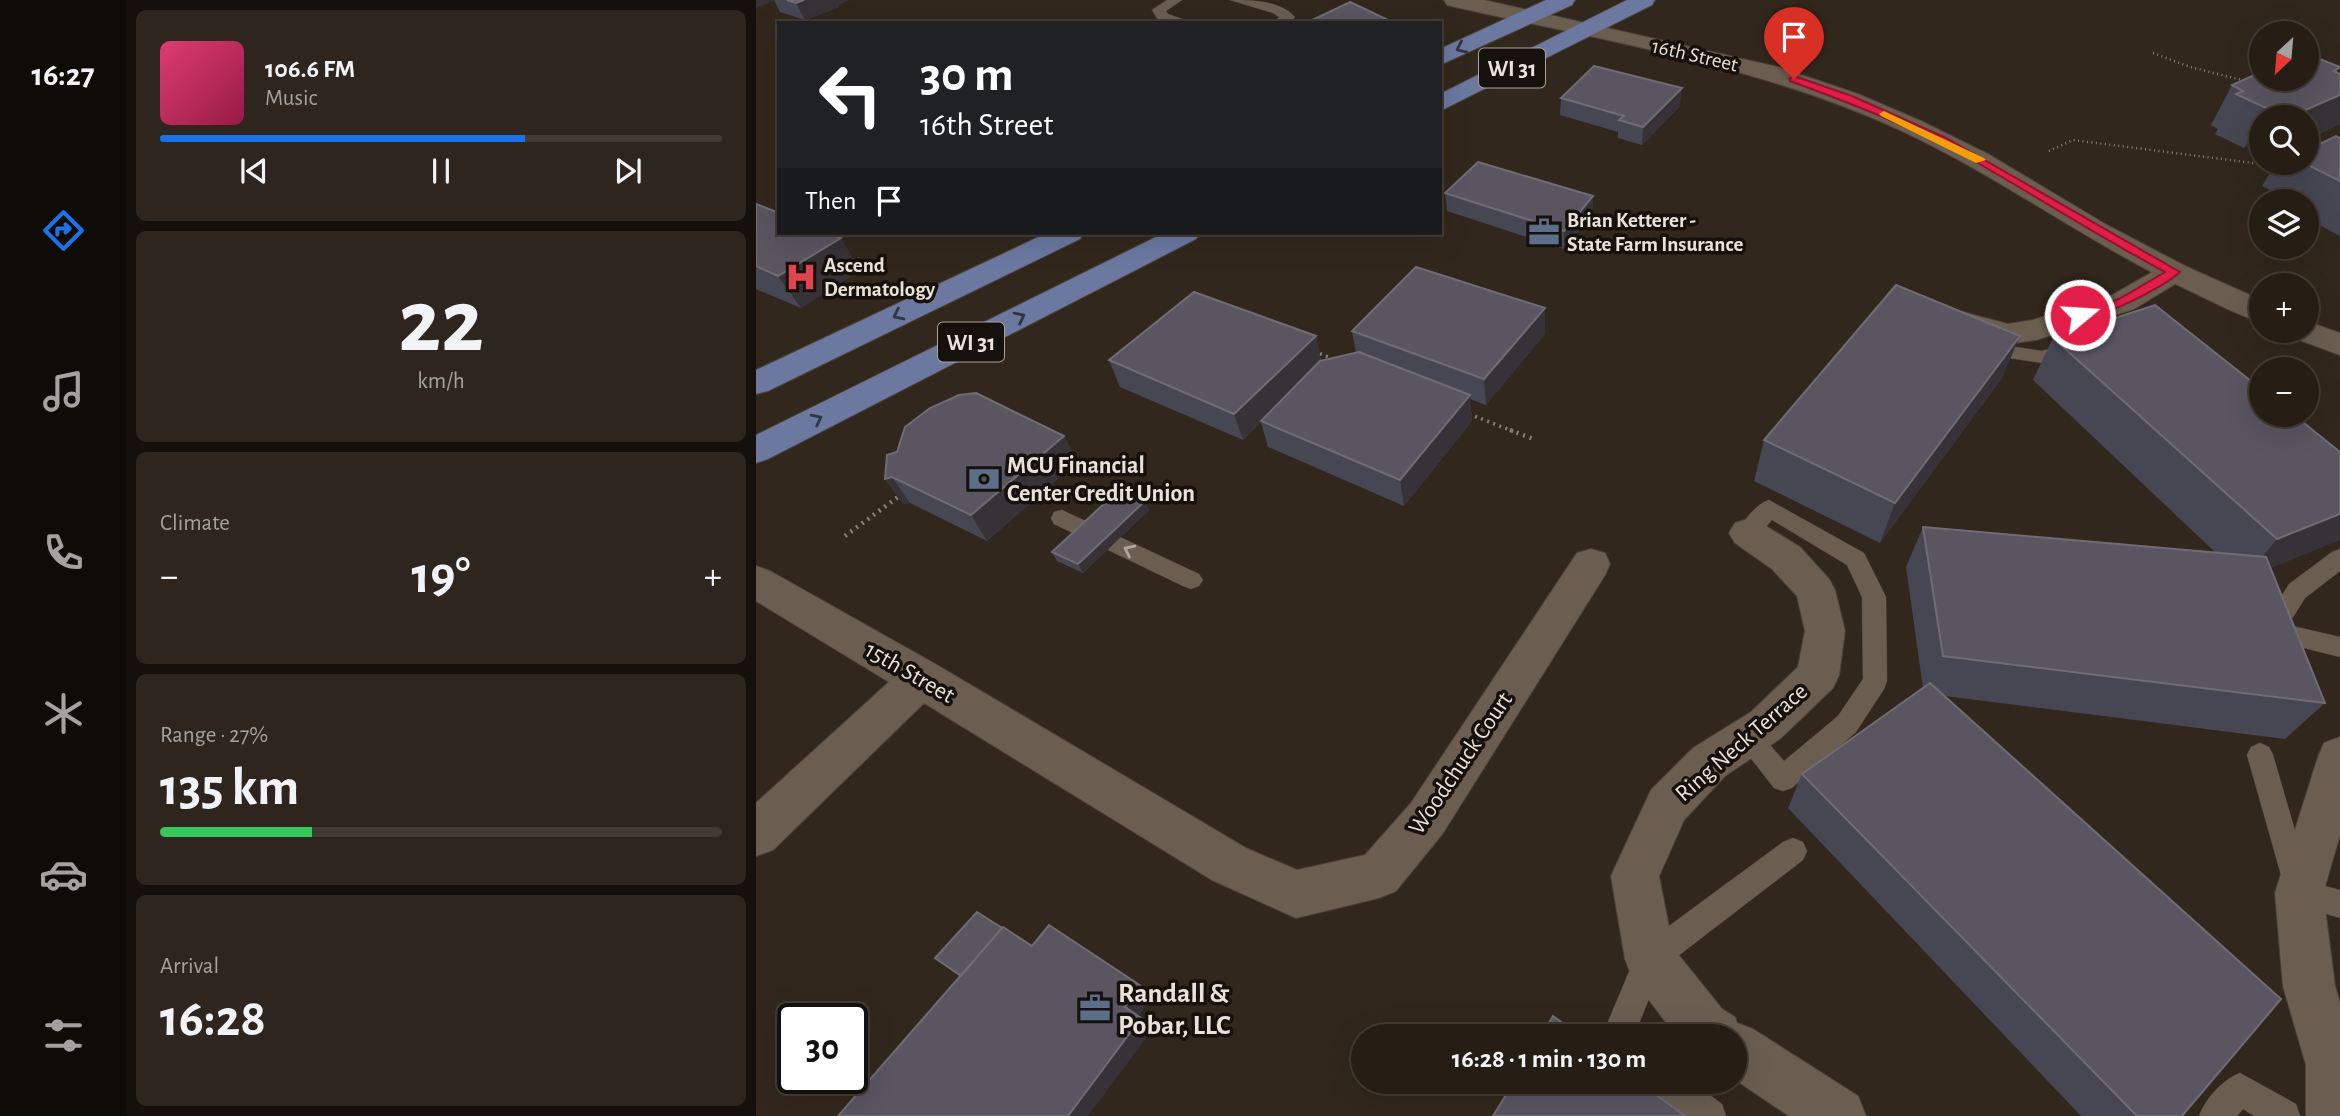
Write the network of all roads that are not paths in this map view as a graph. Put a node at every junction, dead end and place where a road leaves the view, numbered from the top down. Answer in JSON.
{"nodes":[{"id":1,"x":1176,"y":0,"type":"edge"},
{"id":2,"x":1236,"y":0,"type":"edge"},
{"id":3,"x":1455,"y":0,"type":"edge"},
{"id":4,"x":1564,"y":0,"type":"edge"},
{"id":5,"x":1610,"y":0,"type":"edge"},
{"id":6,"x":1644,"y":0,"type":"edge"},
{"id":7,"x":1527,"y":17,"type":"junction"},
{"id":8,"x":1179,"y":21,"type":"edge"},
{"id":9,"x":1283,"y":21,"type":"edge"},
{"id":10,"x":1584,"y":31,"type":"junction"},
{"id":11,"x":1442,"y":57,"type":"edge"},
{"id":12,"x":1442,"y":82,"type":"edge"},
{"id":13,"x":1442,"y":103,"type":"edge"},
{"id":14,"x":1066,"y":235,"type":"edge"},
{"id":15,"x":1182,"y":235,"type":"edge"},
{"id":16,"x":2174,"y":272,"type":"junction"},
{"id":17,"x":2249,"y":306,"type":"edge"},
{"id":18,"x":1938,"y":312,"type":"edge"},
{"id":19,"x":2080,"y":315,"type":"junction"},
{"id":20,"x":2319,"y":337,"type":"edge"},
{"id":21,"x":1964,"y":343,"type":"edge"},
{"id":22,"x":2340,"y":345,"type":"edge"},
{"id":23,"x":756,"y":383,"type":"edge"},
{"id":24,"x":756,"y":450,"type":"edge"},
{"id":25,"x":1062,"y":518,"type":"dead end"},
{"id":26,"x":1748,"y":533,"type":"dead end"},
{"id":27,"x":2340,"y":558,"type":"edge"},
{"id":28,"x":1591,"y":564,"type":"dead end"},
{"id":29,"x":1191,"y":580,"type":"dead end"},
{"id":30,"x":756,"y":582,"type":"edge"},
{"id":31,"x":2340,"y":647,"type":"edge"},
{"id":32,"x":922,"y":678,"type":"junction"},
{"id":33,"x":2260,"y":755,"type":"dead end"},
{"id":34,"x":2340,"y":757,"type":"edge"},
{"id":35,"x":1064,"y":762,"type":"joint"},
{"id":36,"x":756,"y":834,"type":"edge"},
{"id":37,"x":1793,"y":851,"type":"dead end"},
{"id":38,"x":2319,"y":899,"type":"edge"},
{"id":39,"x":1650,"y":959,"type":"junction"},
{"id":40,"x":1623,"y":1024,"type":"edge"},
{"id":41,"x":1700,"y":1024,"type":"edge"},
{"id":42,"x":1747,"y":1056,"type":"edge"},
{"id":43,"x":1682,"y":1094,"type":"edge"},
{"id":44,"x":1710,"y":1116,"type":"edge"},
{"id":45,"x":1838,"y":1116,"type":"edge"},
{"id":46,"x":2215,"y":1116,"type":"edge"},
{"id":47,"x":2284,"y":1116,"type":"edge"},
{"id":48,"x":2334,"y":1116,"type":"edge"}],
"edges":[{"from":1,"to":8,"type":"lane"},
{"from":2,"to":9,"type":"lane"},
{"from":3,"to":7,"type":"street","name":"16th Street"},
{"from":4,"to":7,"type":"main road","number":"WI 31"},
{"from":5,"to":10,"type":"main road"},
{"from":6,"to":10,"type":"main road","number":"WI 31"},
{"from":7,"to":10,"type":"street","name":"16th Street"},
{"from":7,"to":11,"type":"main road","number":"WI 31","one_way":true},
{"from":7,"to":12,"type":"main road"},
{"from":10,"to":13,"type":"main road","number":"WI 31"},
{"from":10,"to":16,"type":"street","name":"16th Street"},
{"from":14,"to":23,"type":"main road","number":"WI 31","one_way":true},
{"from":24,"to":15,"type":"main road","number":"WI 31","one_way":true},
{"from":16,"to":17,"type":"street","name":"16th Street"},
{"from":16,"to":19,"type":"street"},
{"from":18,"to":19,"type":"street"},
{"from":19,"to":21,"type":"lane"},
{"from":20,"to":22,"type":"street"},
{"from":29,"to":25,"type":"lane","one_way":true},
{"from":26,"to":39,"type":"street","name":"Ring Neck Terrace"},
{"from":27,"to":31,"type":"lane"},
{"from":28,"to":35,"type":"street","name":"Woodchuck Court"},
{"from":30,"to":32,"type":"street","name":"15th Street"},
{"from":32,"to":35,"type":"street","name":"15th Street"},
{"from":32,"to":36,"type":"street"},
{"from":33,"to":38,"type":"lane"},
{"from":34,"to":38,"type":"street"},
{"from":37,"to":39,"type":"lane"},
{"from":38,"to":48,"type":"street"},
{"from":39,"to":40,"type":"lane"},
{"from":39,"to":41,"type":"street","name":"Ring Neck Terrace"},
{"from":42,"to":45,"type":"street"},
{"from":43,"to":44,"type":"lane"},
{"from":46,"to":47,"type":"lane"}]}
